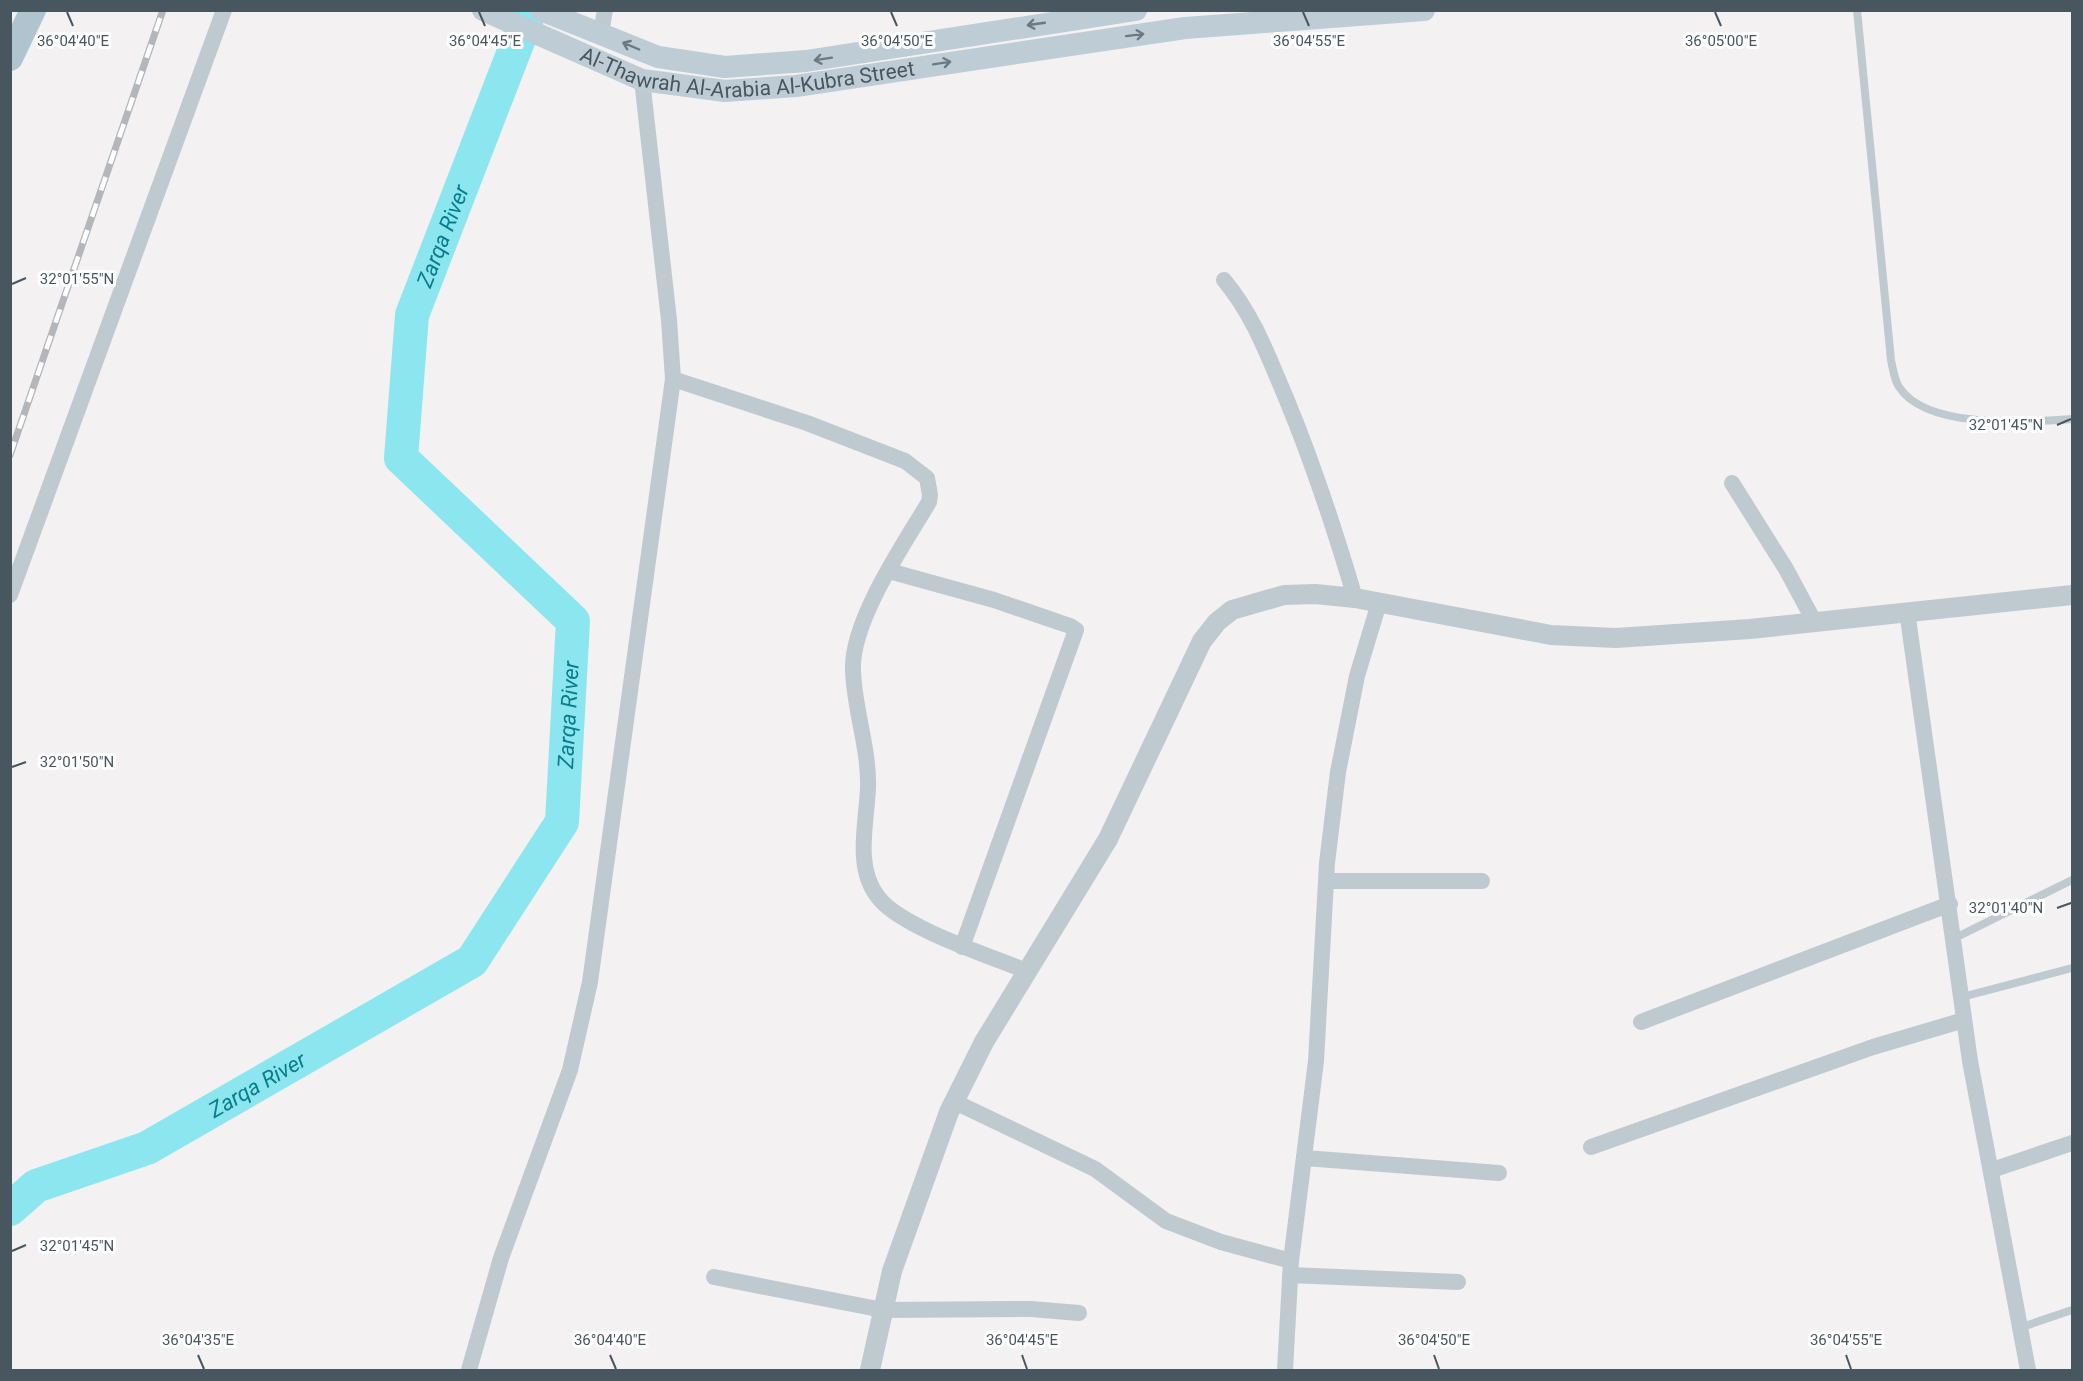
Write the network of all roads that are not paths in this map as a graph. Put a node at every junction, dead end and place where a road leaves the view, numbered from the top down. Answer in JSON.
{"nodes":[{"id":1,"x":33,"y":10,"type":"edge"},
{"id":2,"x":224,"y":10,"type":"edge"},
{"id":3,"x":483,"y":10,"type":"edge"},
{"id":4,"x":605,"y":10,"type":"edge"},
{"id":5,"x":1136,"y":10,"type":"edge"},
{"id":6,"x":1424,"y":10,"type":"edge"},
{"id":7,"x":1857,"y":10,"type":"edge"},
{"id":8,"x":545,"y":12,"type":"edge"},
{"id":9,"x":601,"y":33,"type":"junction"},
{"id":10,"x":10,"y":58,"type":"edge"},
{"id":11,"x":642,"y":80,"type":"junction"},
{"id":12,"x":1224,"y":280,"type":"dead end"},
{"id":13,"x":673,"y":379,"type":"junction"},
{"id":14,"x":2073,"y":419,"type":"edge"},
{"id":15,"x":1732,"y":483,"type":"dead end"},
{"id":16,"x":889,"y":570,"type":"junction"},
{"id":17,"x":10,"y":595,"type":"edge"},
{"id":18,"x":2073,"y":595,"type":"edge"},
{"id":19,"x":1355,"y":598,"type":"junction"},
{"id":20,"x":1379,"y":603,"type":"junction"},
{"id":21,"x":1907,"y":611,"type":"junction"},
{"id":22,"x":1814,"y":621,"type":"junction"},
{"id":23,"x":2073,"y":880,"type":"edge"},
{"id":24,"x":1326,"y":881,"type":"junction"},
{"id":25,"x":1482,"y":881,"type":"dead end"},
{"id":26,"x":1950,"y":904,"type":"junction"},
{"id":27,"x":1955,"y":938,"type":"junction"},
{"id":28,"x":962,"y":947,"type":"junction"},
{"id":29,"x":2073,"y":968,"type":"edge"},
{"id":30,"x":1027,"y":971,"type":"junction"},
{"id":31,"x":1962,"y":998,"type":"junction"},
{"id":32,"x":1964,"y":1020,"type":"junction"},
{"id":33,"x":1641,"y":1022,"type":"dead end"},
{"id":34,"x":954,"y":1102,"type":"junction"},
{"id":35,"x":2073,"y":1143,"type":"edge"},
{"id":36,"x":1591,"y":1147,"type":"dead end"},
{"id":37,"x":1305,"y":1158,"type":"junction"},
{"id":38,"x":1992,"y":1170,"type":"junction"},
{"id":39,"x":1499,"y":1173,"type":"dead end"},
{"id":40,"x":1291,"y":1268,"type":"junction"},
{"id":41,"x":714,"y":1277,"type":"dead end"},
{"id":42,"x":1458,"y":1282,"type":"dead end"},
{"id":43,"x":883,"y":1310,"type":"junction"},
{"id":44,"x":2073,"y":1310,"type":"edge"},
{"id":45,"x":1079,"y":1313,"type":"dead end"},
{"id":46,"x":2019,"y":1328,"type":"junction"},
{"id":47,"x":469,"y":1371,"type":"edge"},
{"id":48,"x":870,"y":1371,"type":"edge"},
{"id":49,"x":1285,"y":1371,"type":"edge"},
{"id":50,"x":2028,"y":1371,"type":"edge"}],
"edges":[{"from":1,"to":10,"type":"main road"},
{"from":2,"to":17,"type":"street"},
{"from":3,"to":11,"type":"main road","name":"Al-Thawrah Al-Arabia Al-Kubra Street"},
{"from":4,"to":9,"type":"street"},
{"from":5,"to":9,"type":"main road","name":"Al-Thawrah Al-Arabia Al-Kubra Street","one_way":true},
{"from":11,"to":6,"type":"main road","name":"Al-Thawrah Al-Arabia Al-Kubra Street","one_way":true},
{"from":7,"to":14,"type":"lane"},
{"from":8,"to":9,"type":"main road","name":"Al-Thawrah Al-Arabia Al-Kubra Street"},
{"from":11,"to":13,"type":"street"},
{"from":12,"to":19,"type":"street"},
{"from":13,"to":16,"type":"street"},
{"from":13,"to":47,"type":"street"},
{"from":15,"to":22,"type":"street"},
{"from":16,"to":28,"type":"street"},
{"from":16,"to":28,"type":"street"},
{"from":18,"to":21,"type":"street"},
{"from":19,"to":20,"type":"street"},
{"from":19,"to":30,"type":"street"},
{"from":20,"to":22,"type":"street"},
{"from":20,"to":24,"type":"street"},
{"from":21,"to":22,"type":"street"},
{"from":21,"to":26,"type":"street"},
{"from":23,"to":27,"type":"lane"},
{"from":24,"to":25,"type":"street"},
{"from":24,"to":37,"type":"street"},
{"from":26,"to":27,"type":"street"},
{"from":26,"to":33,"type":"street"},
{"from":27,"to":31,"type":"street"},
{"from":28,"to":30,"type":"street"},
{"from":29,"to":31,"type":"lane"},
{"from":30,"to":34,"type":"street"},
{"from":31,"to":32,"type":"street"},
{"from":32,"to":36,"type":"street"},
{"from":32,"to":38,"type":"street"},
{"from":34,"to":40,"type":"street"},
{"from":34,"to":43,"type":"street"},
{"from":35,"to":38,"type":"street"},
{"from":37,"to":39,"type":"street"},
{"from":37,"to":40,"type":"street"},
{"from":38,"to":46,"type":"street"},
{"from":40,"to":42,"type":"street"},
{"from":40,"to":49,"type":"street"},
{"from":41,"to":43,"type":"street"},
{"from":43,"to":45,"type":"street"},
{"from":43,"to":48,"type":"street"},
{"from":44,"to":46,"type":"lane"},
{"from":46,"to":50,"type":"street"}]}
